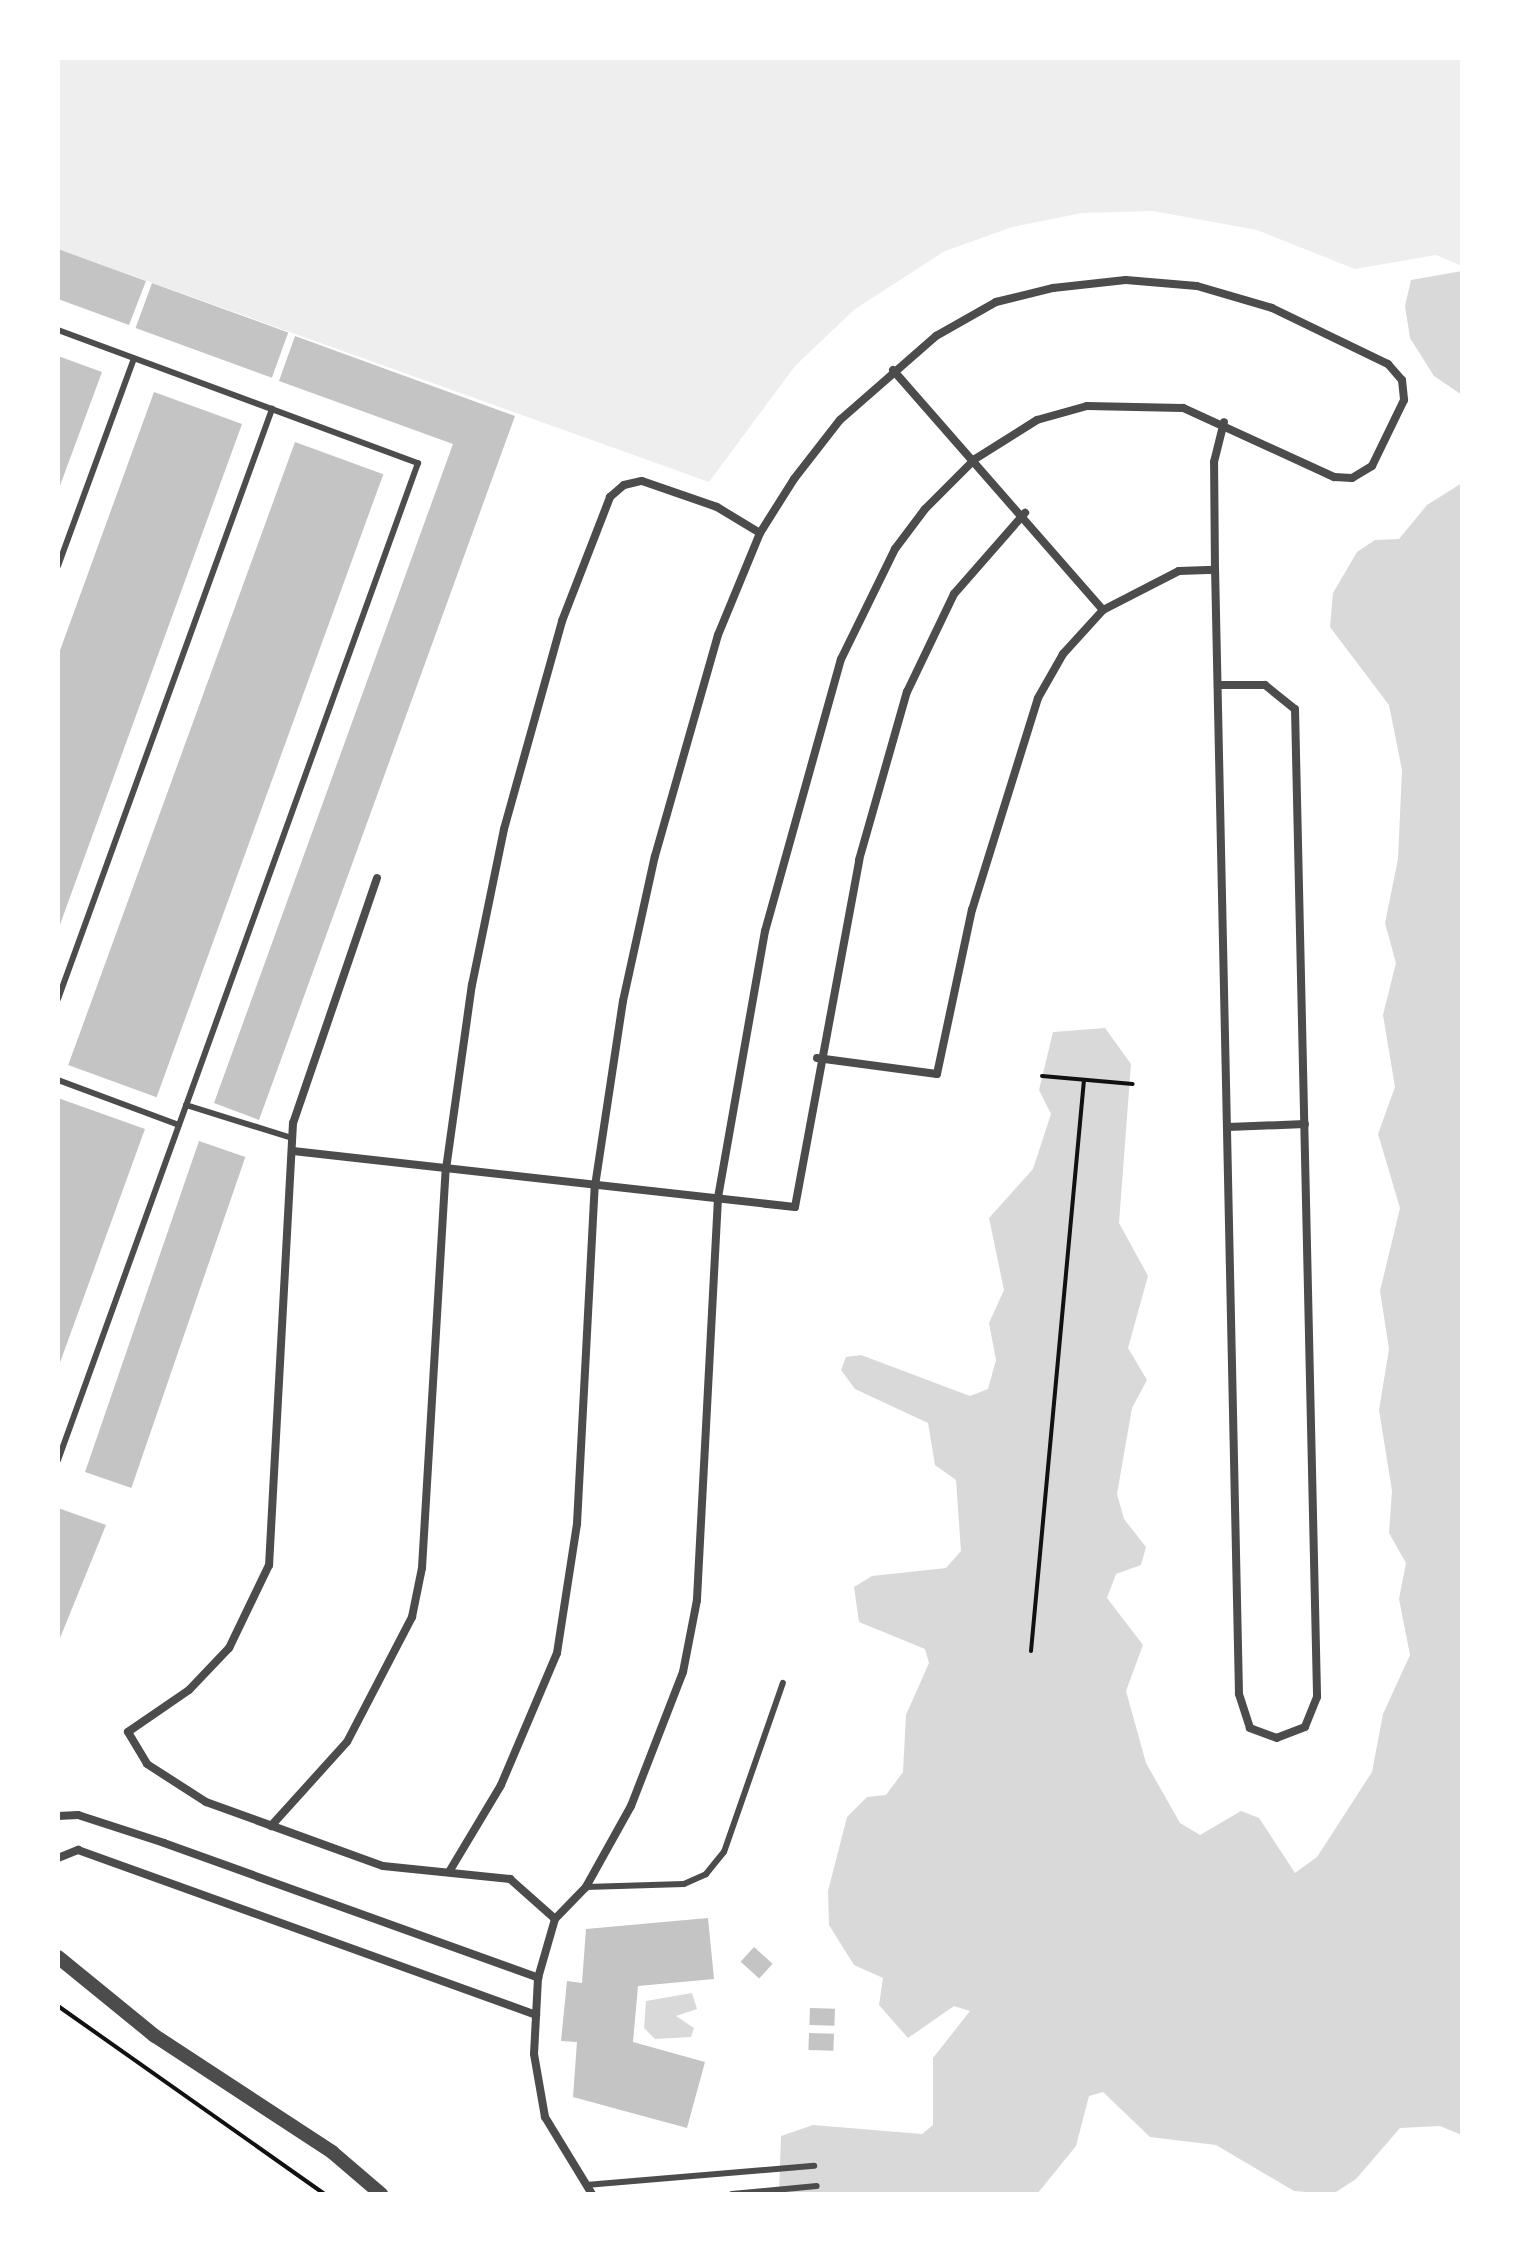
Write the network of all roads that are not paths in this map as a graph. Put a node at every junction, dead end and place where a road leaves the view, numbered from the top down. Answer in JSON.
{"nodes":[{"id":1,"x":58,"y":330,"type":"edge"},
{"id":2,"x":134,"y":358,"type":"junction"},
{"id":3,"x":893,"y":370,"type":"junction"},
{"id":4,"x":272,"y":409,"type":"junction"},
{"id":5,"x":1224,"y":422,"type":"junction"},
{"id":6,"x":975,"y":459,"type":"junction"},
{"id":7,"x":1025,"y":513,"type":"junction"},
{"id":8,"x":760,"y":533,"type":"junction"},
{"id":9,"x":58,"y":566,"type":"edge"},
{"id":10,"x":1215,"y":570,"type":"junction"},
{"id":11,"x":1103,"y":610,"type":"junction"},
{"id":12,"x":1219,"y":685,"type":"junction"},
{"id":13,"x":377,"y":878,"type":"dead end"},
{"id":14,"x":58,"y":999,"type":"edge"},
{"id":15,"x":817,"y":1058,"type":"junction"},
{"id":16,"x":58,"y":1080,"type":"edge"},
{"id":17,"x":186,"y":1105,"type":"junction"},
{"id":18,"x":1305,"y":1124,"type":"junction"},
{"id":19,"x":179,"y":1125,"type":"junction"},
{"id":20,"x":1228,"y":1127,"type":"junction"},
{"id":21,"x":292,"y":1138,"type":"junction"},
{"id":22,"x":293,"y":1151,"type":"junction"},
{"id":23,"x":446,"y":1169,"type":"junction"},
{"id":24,"x":595,"y":1186,"type":"junction"},
{"id":25,"x":718,"y":1198,"type":"junction"},
{"id":26,"x":58,"y":1460,"type":"edge"},
{"id":27,"x":783,"y":1683,"type":"dead end"},
{"id":28,"x":58,"y":1816,"type":"edge"},
{"id":29,"x":271,"y":1826,"type":"junction"},
{"id":30,"x":58,"y":1858,"type":"edge"},
{"id":31,"x":449,"y":1872,"type":"junction"},
{"id":32,"x":586,"y":1887,"type":"junction"},
{"id":33,"x":555,"y":1919,"type":"junction"},
{"id":34,"x":58,"y":1957,"type":"edge"},
{"id":35,"x":538,"y":1978,"type":"junction"},
{"id":36,"x":536,"y":2015,"type":"junction"},
{"id":37,"x":814,"y":2166,"type":"dead end"},
{"id":38,"x":586,"y":2185,"type":"junction"},
{"id":39,"x":817,"y":2186,"type":"dead end"},
{"id":40,"x":381,"y":2194,"type":"edge"},
{"id":41,"x":592,"y":2194,"type":"edge"},
{"id":42,"x":732,"y":2194,"type":"edge"}],
"edges":[{"from":1,"to":2,"type":"lane"},
{"from":2,"to":4,"type":"lane"},
{"from":2,"to":9,"type":"lane"},
{"from":3,"to":5,"type":"street"},
{"from":3,"to":6,"type":"street"},
{"from":3,"to":8,"type":"street"},
{"from":4,"to":14,"type":"lane"},
{"from":4,"to":17,"type":"lane"},
{"from":5,"to":6,"type":"street"},
{"from":5,"to":10,"type":"street"},
{"from":6,"to":7,"type":"street"},
{"from":6,"to":25,"type":"street"},
{"from":7,"to":11,"type":"street"},
{"from":7,"to":15,"type":"street"},
{"from":8,"to":23,"type":"street"},
{"from":8,"to":24,"type":"street"},
{"from":10,"to":11,"type":"street"},
{"from":10,"to":12,"type":"street"},
{"from":11,"to":15,"type":"street"},
{"from":12,"to":18,"type":"street"},
{"from":12,"to":20,"type":"street"},
{"from":13,"to":21,"type":"street"},
{"from":15,"to":25,"type":"street"},
{"from":16,"to":19,"type":"lane"},
{"from":17,"to":19,"type":"lane"},
{"from":17,"to":21,"type":"lane"},
{"from":18,"to":20,"type":"street"},
{"from":18,"to":20,"type":"street"},
{"from":19,"to":26,"type":"lane"},
{"from":21,"to":22,"type":"street"},
{"from":22,"to":23,"type":"street"},
{"from":22,"to":29,"type":"street"},
{"from":23,"to":24,"type":"street"},
{"from":23,"to":29,"type":"street"},
{"from":24,"to":25,"type":"street"},
{"from":24,"to":31,"type":"street"},
{"from":25,"to":32,"type":"street"},
{"from":27,"to":32,"type":"lane"},
{"from":28,"to":35,"type":"street"},
{"from":29,"to":31,"type":"street"},
{"from":30,"to":36,"type":"street"},
{"from":31,"to":33,"type":"street"},
{"from":32,"to":33,"type":"street"},
{"from":33,"to":35,"type":"street"},
{"from":34,"to":40,"type":"street"},
{"from":35,"to":36,"type":"street"},
{"from":36,"to":38,"type":"street"},
{"from":37,"to":38,"type":"lane"},
{"from":38,"to":41,"type":"street"},
{"from":39,"to":42,"type":"lane"}]}
